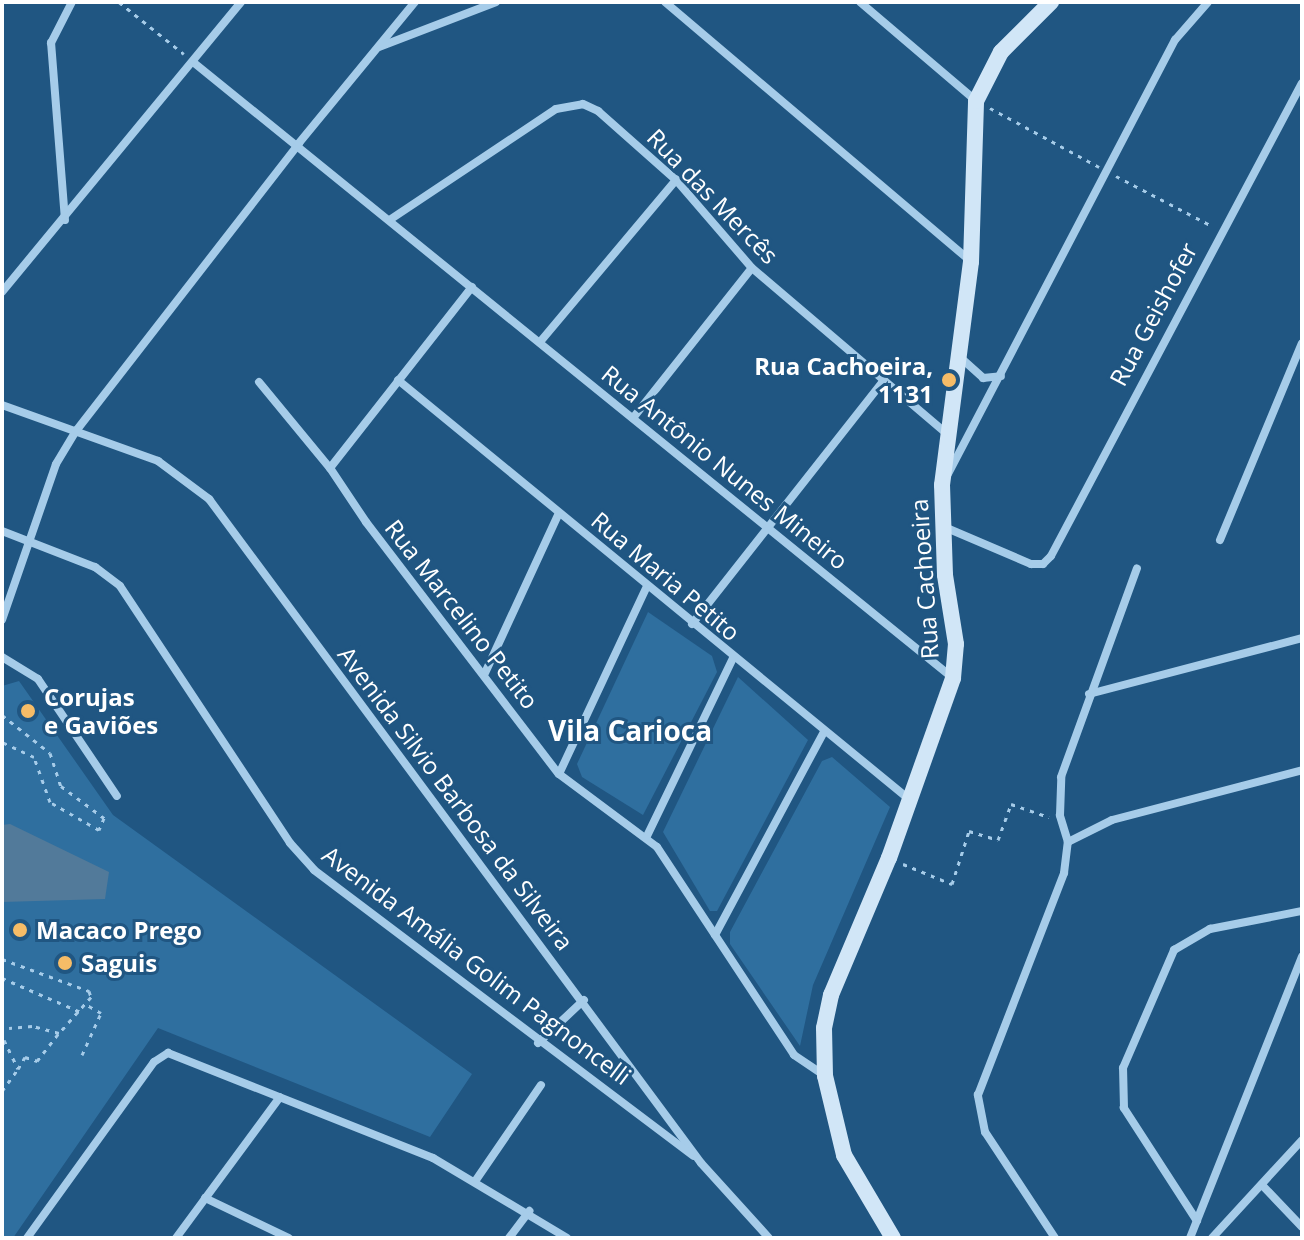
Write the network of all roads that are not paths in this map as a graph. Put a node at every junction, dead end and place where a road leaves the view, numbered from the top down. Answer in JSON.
{"nodes":[{"id":1,"x":72,"y":2,"type":"edge"},
{"id":2,"x":241,"y":2,"type":"edge"},
{"id":3,"x":415,"y":2,"type":"edge"},
{"id":4,"x":496,"y":2,"type":"edge"},
{"id":5,"x":665,"y":2,"type":"edge"},
{"id":6,"x":860,"y":2,"type":"edge"},
{"id":7,"x":1208,"y":2,"type":"edge"},
{"id":8,"x":1048,"y":3,"type":"edge"},
{"id":9,"x":378,"y":47,"type":"junction"},
{"id":10,"x":193,"y":62,"type":"junction"},
{"id":11,"x":1302,"y":83,"type":"edge"},
{"id":12,"x":976,"y":101,"type":"junction"},
{"id":13,"x":299,"y":143,"type":"junction"},
{"id":14,"x":676,"y":180,"type":"junction"},
{"id":15,"x":391,"y":219,"type":"junction"},
{"id":16,"x":65,"y":220,"type":"junction"},
{"id":17,"x":971,"y":262,"type":"junction"},
{"id":18,"x":752,"y":268,"type":"junction"},
{"id":19,"x":472,"y":287,"type":"junction"},
{"id":20,"x":2,"y":292,"type":"edge"},
{"id":21,"x":540,"y":342,"type":"junction"},
{"id":22,"x":1302,"y":343,"type":"edge"},
{"id":23,"x":961,"y":358,"type":"junction"},
{"id":24,"x":1001,"y":376,"type":"junction"},
{"id":25,"x":398,"y":380,"type":"junction"},
{"id":26,"x":884,"y":380,"type":"junction"},
{"id":27,"x":259,"y":382,"type":"dead end"},
{"id":28,"x":2,"y":405,"type":"edge"},
{"id":29,"x":633,"y":418,"type":"junction"},
{"id":30,"x":76,"y":431,"type":"junction"},
{"id":31,"x":949,"y":435,"type":"junction"},
{"id":32,"x":330,"y":468,"type":"junction"},
{"id":33,"x":942,"y":485,"type":"junction"},
{"id":34,"x":559,"y":513,"type":"junction"},
{"id":35,"x":941,"y":525,"type":"junction"},
{"id":36,"x":767,"y":526,"type":"junction"},
{"id":37,"x":2,"y":531,"type":"edge"},
{"id":38,"x":1220,"y":540,"type":"dead end"},
{"id":39,"x":28,"y":542,"type":"junction"},
{"id":40,"x":1137,"y":568,"type":"dead end"},
{"id":41,"x":647,"y":586,"type":"junction"},
{"id":42,"x":2,"y":620,"type":"edge"},
{"id":43,"x":692,"y":624,"type":"junction"},
{"id":44,"x":1302,"y":638,"type":"edge"},
{"id":45,"x":2,"y":657,"type":"edge"},
{"id":46,"x":733,"y":658,"type":"junction"},
{"id":47,"x":485,"y":673,"type":"junction"},
{"id":48,"x":953,"y":678,"type":"junction"},
{"id":49,"x":1089,"y":694,"type":"junction"},
{"id":50,"x":824,"y":732,"type":"junction"},
{"id":51,"x":1302,"y":770,"type":"edge"},
{"id":52,"x":559,"y":774,"type":"junction"},
{"id":53,"x":117,"y":796,"type":"dead end"},
{"id":54,"x":910,"y":801,"type":"junction"},
{"id":55,"x":647,"y":836,"type":"junction"},
{"id":56,"x":1068,"y":842,"type":"junction"},
{"id":57,"x":1302,"y":911,"type":"edge"},
{"id":58,"x":715,"y":935,"type":"junction"},
{"id":59,"x":1302,"y":956,"type":"edge"},
{"id":60,"x":584,"y":1000,"type":"junction"},
{"id":61,"x":538,"y":1043,"type":"junction"},
{"id":62,"x":825,"y":1076,"type":"junction"},
{"id":63,"x":541,"y":1085,"type":"dead end"},
{"id":64,"x":280,"y":1097,"type":"junction"},
{"id":65,"x":1302,"y":1140,"type":"edge"},
{"id":66,"x":701,"y":1163,"type":"junction"},
{"id":67,"x":476,"y":1180,"type":"junction"},
{"id":68,"x":1262,"y":1185,"type":"junction"},
{"id":69,"x":205,"y":1198,"type":"junction"},
{"id":70,"x":529,"y":1211,"type":"junction"},
{"id":71,"x":1197,"y":1221,"type":"junction"},
{"id":72,"x":1302,"y":1227,"type":"edge"},
{"id":73,"x":27,"y":1238,"type":"edge"},
{"id":74,"x":176,"y":1238,"type":"edge"},
{"id":75,"x":289,"y":1238,"type":"edge"},
{"id":76,"x":509,"y":1238,"type":"edge"},
{"id":77,"x":567,"y":1238,"type":"edge"},
{"id":78,"x":769,"y":1238,"type":"edge"},
{"id":79,"x":893,"y":1238,"type":"edge"},
{"id":80,"x":1055,"y":1238,"type":"edge"},
{"id":81,"x":1190,"y":1238,"type":"edge"},
{"id":82,"x":1212,"y":1238,"type":"edge"}],
"edges":[{"from":1,"to":16,"type":"street"},
{"from":2,"to":10,"type":"street"},
{"from":3,"to":9,"type":"street"},
{"from":4,"to":9,"type":"street"},
{"from":5,"to":17,"type":"street"},
{"from":6,"to":12,"type":"street"},
{"from":7,"to":24,"type":"street"},
{"from":8,"to":12,"type":"main road","name":"Rua Cachoeira"},
{"from":9,"to":13,"type":"street"},
{"from":10,"to":13,"type":"street","name":"Rua Antônio Nunes Mineiro"},
{"from":10,"to":16,"type":"street"},
{"from":11,"to":35,"type":"street","name":"Rua Geishofer"},
{"from":12,"to":17,"type":"main road","name":"Rua Cachoeira"},
{"from":13,"to":15,"type":"street","name":"Rua Antônio Nunes Mineiro"},
{"from":13,"to":30,"type":"street"},
{"from":14,"to":15,"type":"street","name":"Rua das Mercês"},
{"from":14,"to":18,"type":"street","name":"Rua das Mercês"},
{"from":14,"to":21,"type":"street"},
{"from":15,"to":19,"type":"street","name":"Rua Antônio Nunes Mineiro"},
{"from":16,"to":20,"type":"street"},
{"from":17,"to":23,"type":"main road","name":"Rua Cachoeira"},
{"from":18,"to":26,"type":"street","name":"Rua das Mercês"},
{"from":18,"to":29,"type":"street"},
{"from":19,"to":21,"type":"street","name":"Rua Antônio Nunes Mineiro"},
{"from":19,"to":25,"type":"street"},
{"from":21,"to":29,"type":"street","name":"Rua Antônio Nunes Mineiro"},
{"from":22,"to":38,"type":"street"},
{"from":23,"to":24,"type":"street"},
{"from":23,"to":31,"type":"main road","name":"Rua Cachoeira"},
{"from":24,"to":33,"type":"street"},
{"from":25,"to":32,"type":"street"},
{"from":25,"to":34,"type":"street","name":"Rua Maria Petito"},
{"from":26,"to":31,"type":"street","name":"Rua das Mercês"},
{"from":26,"to":36,"type":"street"},
{"from":27,"to":32,"type":"street","name":"Rua Marcelino Petito"},
{"from":28,"to":30,"type":"street","name":"Avenida Silvio Barbosa da Silveira"},
{"from":29,"to":36,"type":"street","name":"Rua Antônio Nunes Mineiro"},
{"from":30,"to":39,"type":"street"},
{"from":30,"to":60,"type":"street","name":"Avenida Silvio Barbosa da Silveira"},
{"from":31,"to":33,"type":"main road","name":"Rua Cachoeira"},
{"from":32,"to":47,"type":"street","name":"Rua Marcelino Petito"},
{"from":33,"to":35,"type":"main road","name":"Rua Cachoeira"},
{"from":34,"to":41,"type":"street","name":"Rua Maria Petito"},
{"from":34,"to":47,"type":"street"},
{"from":35,"to":48,"type":"main road","name":"Rua Cachoeira"},
{"from":36,"to":43,"type":"street"},
{"from":36,"to":48,"type":"street","name":"Rua Antônio Nunes Mineiro"},
{"from":37,"to":39,"type":"street","name":"Avenida Amália Golim Pagnoncelli"},
{"from":39,"to":42,"type":"street"},
{"from":39,"to":61,"type":"street","name":"Avenida Amália Golim Pagnoncelli"},
{"from":40,"to":49,"type":"street"},
{"from":41,"to":43,"type":"street","name":"Rua Maria Petito"},
{"from":41,"to":52,"type":"street"},
{"from":43,"to":46,"type":"street","name":"Rua Maria Petito"},
{"from":44,"to":49,"type":"street"},
{"from":45,"to":53,"type":"street"},
{"from":46,"to":50,"type":"street","name":"Rua Maria Petito"},
{"from":46,"to":55,"type":"street"},
{"from":47,"to":52,"type":"street","name":"Rua Marcelino Petito"},
{"from":48,"to":54,"type":"main road","name":"Rua Cachoeira"},
{"from":49,"to":56,"type":"street"},
{"from":50,"to":54,"type":"street","name":"Rua Maria Petito"},
{"from":50,"to":58,"type":"street"},
{"from":51,"to":56,"type":"street"},
{"from":52,"to":55,"type":"street","name":"Rua Marcelino Petito"},
{"from":54,"to":62,"type":"main road","name":"Rua Cachoeira"},
{"from":55,"to":58,"type":"street","name":"Rua Marcelino Petito"},
{"from":56,"to":80,"type":"street"},
{"from":57,"to":71,"type":"street"},
{"from":58,"to":62,"type":"street","name":"Rua Marcelino Petito"},
{"from":59,"to":71,"type":"street"},
{"from":60,"to":61,"type":"street"},
{"from":60,"to":66,"type":"street","name":"Avenida Silvio Barbosa da Silveira"},
{"from":61,"to":66,"type":"street","name":"Avenida Amália Golim Pagnoncelli"},
{"from":62,"to":79,"type":"main road","name":"Rua Cachoeira"},
{"from":63,"to":67,"type":"street"},
{"from":64,"to":67,"type":"street"},
{"from":64,"to":69,"type":"street"},
{"from":64,"to":73,"type":"street"},
{"from":65,"to":68,"type":"street"},
{"from":66,"to":78,"type":"street","name":"Avenida Silvio Barbosa da Silveira"},
{"from":67,"to":70,"type":"street"},
{"from":68,"to":72,"type":"street"},
{"from":68,"to":82,"type":"street"},
{"from":69,"to":74,"type":"street"},
{"from":69,"to":75,"type":"street"},
{"from":70,"to":76,"type":"street"},
{"from":70,"to":77,"type":"street"},
{"from":71,"to":81,"type":"street"}]}
